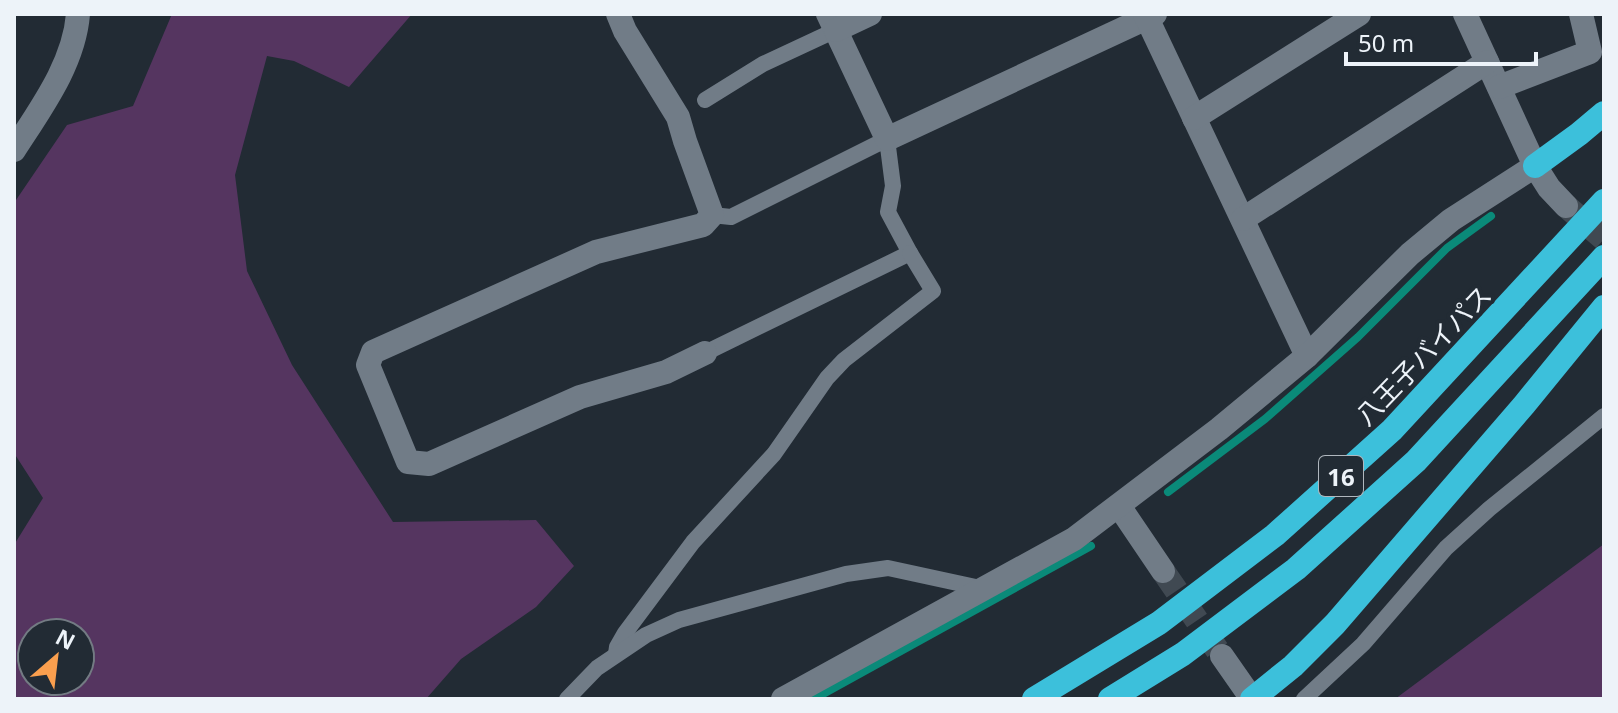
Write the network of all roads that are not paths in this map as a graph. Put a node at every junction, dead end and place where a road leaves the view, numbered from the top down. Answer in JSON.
{"nodes":[{"id":1,"x":78,"y":14,"type":"edge"},
{"id":2,"x":618,"y":14,"type":"edge"},
{"id":3,"x":870,"y":14,"type":"edge"},
{"id":4,"x":1359,"y":14,"type":"edge"},
{"id":5,"x":1465,"y":14,"type":"edge"},
{"id":6,"x":1581,"y":14,"type":"edge"},
{"id":7,"x":1149,"y":15,"type":"edge"},
{"id":8,"x":832,"y":22,"type":"edge"},
{"id":9,"x":1487,"y":62,"type":"junction"},
{"id":10,"x":1499,"y":87,"type":"junction"},
{"id":11,"x":690,"y":109,"type":"junction"},
{"id":12,"x":1604,"y":113,"type":"edge"},
{"id":13,"x":1194,"y":118,"type":"junction"},
{"id":14,"x":887,"y":139,"type":"junction"},
{"id":15,"x":14,"y":150,"type":"edge"},
{"id":16,"x":1535,"y":166,"type":"junction"},
{"id":17,"x":1604,"y":201,"type":"edge"},
{"id":18,"x":1566,"y":206,"type":"tunnel mouth"},
{"id":19,"x":712,"y":215,"type":"junction"},
{"id":20,"x":1243,"y":219,"type":"junction"},
{"id":21,"x":910,"y":253,"type":"junction"},
{"id":22,"x":1604,"y":257,"type":"edge"},
{"id":23,"x":1604,"y":307,"type":"edge"},
{"id":24,"x":705,"y":353,"type":"joint"},
{"id":25,"x":1307,"y":356,"type":"junction"},
{"id":26,"x":1604,"y":416,"type":"edge"},
{"id":27,"x":1119,"y":506,"type":"junction"},
{"id":28,"x":1163,"y":571,"type":"tunnel mouth"},
{"id":29,"x":985,"y":589,"type":"junction"},
{"id":30,"x":616,"y":654,"type":"junction"},
{"id":31,"x":1222,"y":656,"type":"tunnel mouth"},
{"id":32,"x":567,"y":699,"type":"edge"},
{"id":33,"x":783,"y":699,"type":"edge"},
{"id":34,"x":1034,"y":699,"type":"edge"},
{"id":35,"x":1110,"y":699,"type":"edge"},
{"id":36,"x":1252,"y":699,"type":"edge"},
{"id":37,"x":1304,"y":699,"type":"edge"}],
"edges":[{"from":1,"to":15,"type":"street"},
{"from":2,"to":11,"type":"street"},
{"from":3,"to":8,"type":"street"},
{"from":4,"to":13,"type":"street"},
{"from":5,"to":9,"type":"street"},
{"from":6,"to":10,"type":"street"},
{"from":7,"to":13,"type":"street"},
{"from":7,"to":14,"type":"street"},
{"from":8,"to":11,"type":"lane"},
{"from":8,"to":14,"type":"street"},
{"from":9,"to":10,"type":"street"},
{"from":9,"to":20,"type":"street"},
{"from":10,"to":16,"type":"street"},
{"from":11,"to":19,"type":"street"},
{"from":12,"to":16,"type":"highway"},
{"from":13,"to":20,"type":"street"},
{"from":14,"to":19,"type":"lane"},
{"from":14,"to":21,"type":"lane"},
{"from":16,"to":18,"type":"street"},
{"from":16,"to":25,"type":"street"},
{"from":17,"to":34,"type":"highway","name":"八王子バイパス","number":"16"},
{"from":19,"to":24,"type":"street"},
{"from":20,"to":25,"type":"street"},
{"from":21,"to":24,"type":"lane"},
{"from":21,"to":30,"type":"lane"},
{"from":22,"to":35,"type":"highway","number":"16"},
{"from":23,"to":36,"type":"highway"},
{"from":25,"to":27,"type":"street"},
{"from":26,"to":37,"type":"lane"},
{"from":27,"to":28,"type":"street"},
{"from":27,"to":29,"type":"street"},
{"from":29,"to":30,"type":"lane"},
{"from":29,"to":33,"type":"street"},
{"from":30,"to":32,"type":"lane"},
{"from":31,"to":36,"type":"street"}]}
